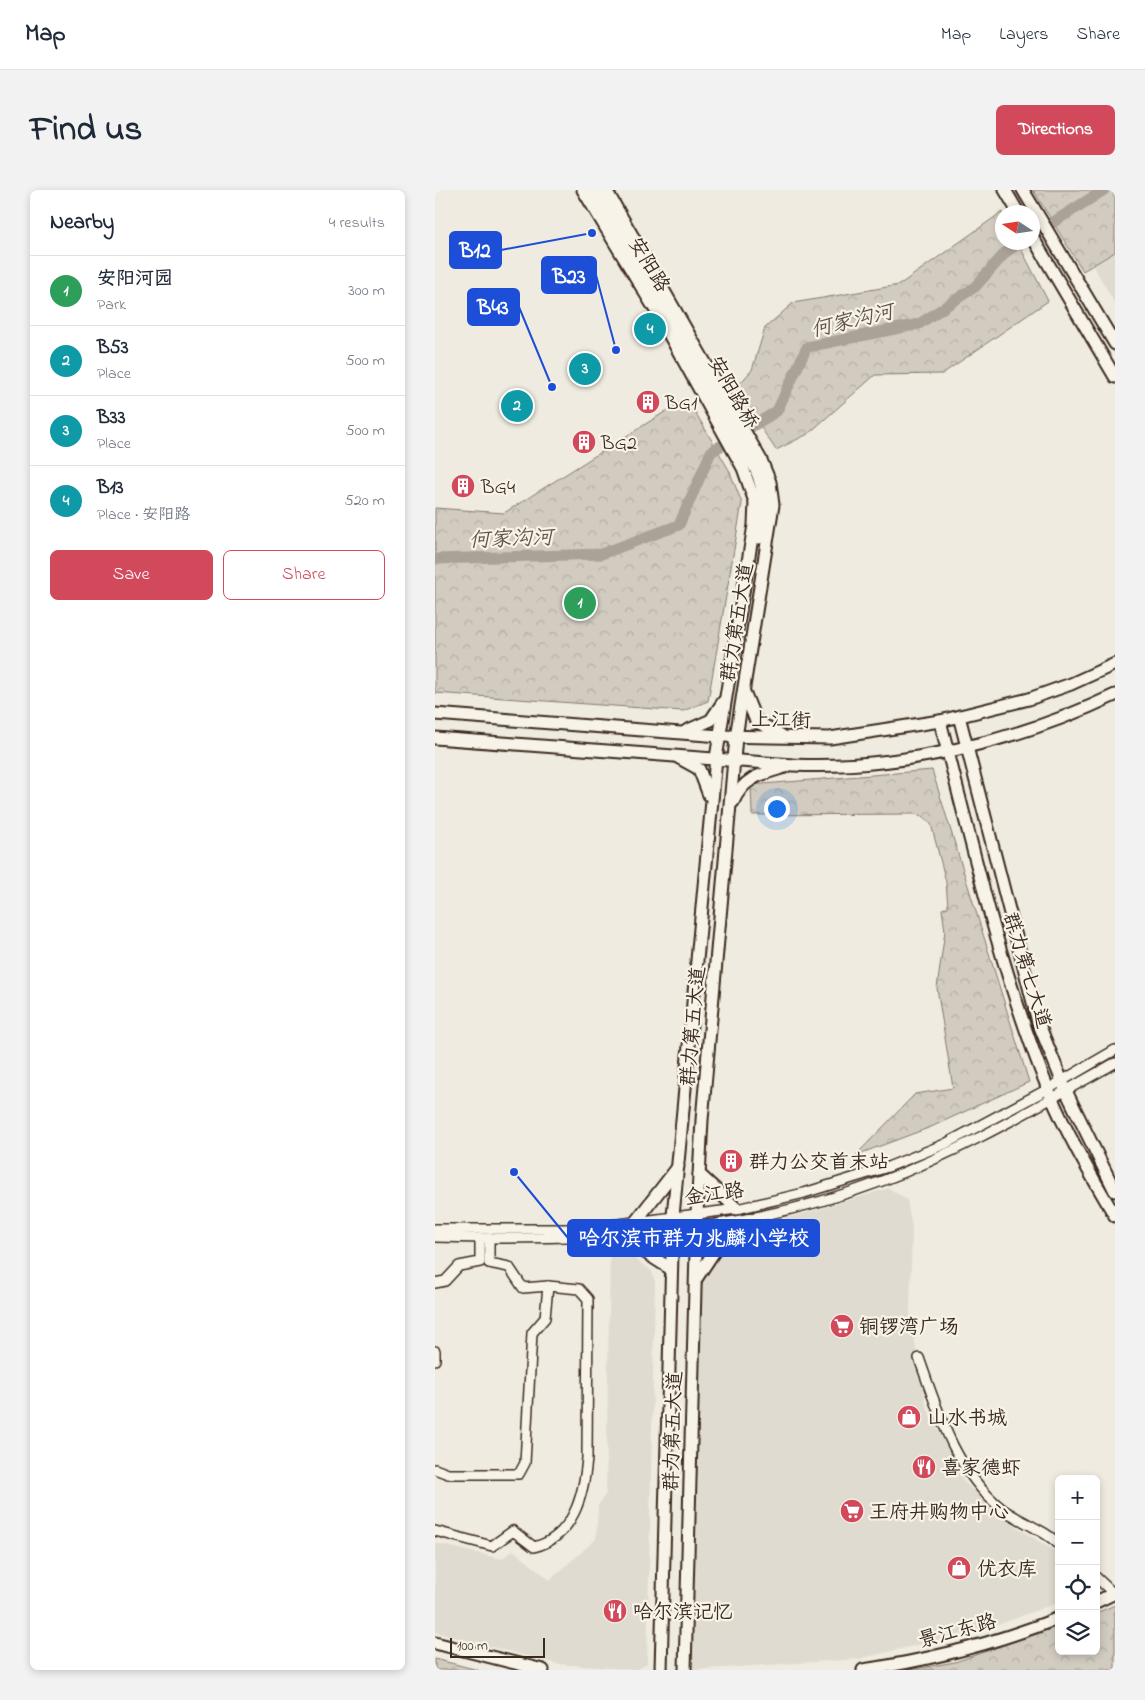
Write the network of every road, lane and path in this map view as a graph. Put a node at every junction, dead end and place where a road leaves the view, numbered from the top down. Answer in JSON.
{"nodes":[{"id":1,"x":583,"y":190,"type":"edge"},
{"id":2,"x":594,"y":190,"type":"edge"},
{"id":3,"x":606,"y":190,"type":"edge"},
{"id":4,"x":1005,"y":190,"type":"edge"},
{"id":5,"x":1023,"y":190,"type":"edge"},
{"id":6,"x":1014,"y":205,"type":"edge"},
{"id":7,"x":1040,"y":250,"type":"edge"},
{"id":8,"x":1115,"y":344,"type":"edge"},
{"id":9,"x":1115,"y":377,"type":"edge"},
{"id":10,"x":727,"y":399,"type":"joint"},
{"id":11,"x":711,"y":411,"type":"joint"},
{"id":12,"x":1115,"y":664,"type":"edge"},
{"id":13,"x":730,"y":671,"type":"junction"},
{"id":14,"x":744,"y":690,"type":"junction"},
{"id":15,"x":1115,"y":695,"type":"edge"},
{"id":16,"x":726,"y":696,"type":"junction"},
{"id":17,"x":435,"y":714,"type":"edge"},
{"id":18,"x":959,"y":716,"type":"junction"},
{"id":19,"x":940,"y":721,"type":"junction"},
{"id":20,"x":677,"y":733,"type":"junction"},
{"id":21,"x":720,"y":736,"type":"junction"},
{"id":22,"x":736,"y":737,"type":"junction"},
{"id":23,"x":435,"y":738,"type":"edge"},
{"id":24,"x":790,"y":738,"type":"junction"},
{"id":25,"x":966,"y":746,"type":"junction"},
{"id":26,"x":947,"y":750,"type":"junction"},
{"id":27,"x":673,"y":755,"type":"junction"},
{"id":28,"x":716,"y":758,"type":"junction"},
{"id":29,"x":734,"y":760,"type":"junction"},
{"id":30,"x":793,"y":765,"type":"junction"},
{"id":31,"x":711,"y":808,"type":"junction"},
{"id":32,"x":729,"y":814,"type":"junction"},
{"id":33,"x":1115,"y":1050,"type":"edge"},
{"id":34,"x":1115,"y":1063,"type":"edge"},
{"id":35,"x":1063,"y":1086,"type":"junction"},
{"id":36,"x":1050,"y":1094,"type":"junction"},
{"id":37,"x":678,"y":1167,"type":"junction"},
{"id":38,"x":699,"y":1174,"type":"junction"},
{"id":39,"x":1115,"y":1191,"type":"edge"},
{"id":40,"x":737,"y":1209,"type":"junction"},
{"id":41,"x":697,"y":1213,"type":"junction"},
{"id":42,"x":673,"y":1216,"type":"junction"},
{"id":43,"x":1115,"y":1216,"type":"edge"},
{"id":44,"x":636,"y":1221,"type":"junction"},
{"id":45,"x":733,"y":1223,"type":"junction"},
{"id":46,"x":697,"y":1228,"type":"junction"},
{"id":47,"x":435,"y":1229,"type":"edge"},
{"id":48,"x":672,"y":1231,"type":"junction"},
{"id":49,"x":618,"y":1235,"type":"junction"},
{"id":50,"x":435,"y":1238,"type":"edge"},
{"id":51,"x":484,"y":1238,"type":"junction"},
{"id":52,"x":671,"y":1269,"type":"junction"},
{"id":53,"x":695,"y":1280,"type":"junction"},
{"id":54,"x":435,"y":1283,"type":"edge"},
{"id":55,"x":548,"y":1286,"type":"junction"},
{"id":56,"x":435,"y":1352,"type":"edge"},
{"id":57,"x":919,"y":1358,"type":"dead end"},
{"id":58,"x":435,"y":1360,"type":"edge"},
{"id":59,"x":435,"y":1469,"type":"edge"},
{"id":60,"x":435,"y":1531,"type":"edge"},
{"id":61,"x":1055,"y":1542,"type":"edge"},
{"id":62,"x":1100,"y":1581,"type":"edge"},
{"id":63,"x":1115,"y":1594,"type":"edge"},
{"id":64,"x":1100,"y":1600,"type":"edge"},
{"id":65,"x":1055,"y":1619,"type":"edge"},
{"id":66,"x":435,"y":1643,"type":"edge"},
{"id":67,"x":543,"y":1670,"type":"edge"},
{"id":68,"x":661,"y":1670,"type":"edge"},
{"id":69,"x":685,"y":1670,"type":"edge"},
{"id":70,"x":863,"y":1670,"type":"edge"}],
"edges":[{"from":1,"to":11,"type":"main road","name":"安阳路"},
{"from":2,"to":13,"type":"main road","name":"安阳路桥"},
{"from":3,"to":10,"type":"main road","name":"安阳路"},
{"from":4,"to":6,"type":"main road"},
{"from":5,"to":8,"type":"main road"},
{"from":7,"to":9,"type":"main road"},
{"from":10,"to":14,"type":"main road","name":"群力第五大道"},
{"from":11,"to":13,"type":"main road","name":"群力第五大道"},
{"from":12,"to":18,"type":"main road","name":"上江街"},
{"from":13,"to":16,"type":"main road","name":"群力第五大道"},
{"from":14,"to":22,"type":"main road","name":"群力第五大道"},
{"from":14,"to":24,"type":"main road"},
{"from":15,"to":25,"type":"main road"},
{"from":16,"to":20,"type":"main road"},
{"from":16,"to":21,"type":"main road","name":"群力第五大道"},
{"from":17,"to":20,"type":"main road","name":"上江街"},
{"from":18,"to":19,"type":"main road","name":"上江街"},
{"from":18,"to":25,"type":"main road","name":"群力第七大道"},
{"from":19,"to":24,"type":"main road","name":"上江街"},
{"from":19,"to":26,"type":"main road","name":"群力第七大道"},
{"from":20,"to":21,"type":"main road","name":"上江街"},
{"from":21,"to":22,"type":"main road","name":"上江街"},
{"from":21,"to":28,"type":"main road","name":"群力第五大道"},
{"from":22,"to":24,"type":"main road","name":"上江街"},
{"from":22,"to":29,"type":"main road","name":"群力第五大道"},
{"from":23,"to":27,"type":"main road"},
{"from":25,"to":26,"type":"main road"},
{"from":25,"to":35,"type":"main road","name":"群力第七大道"},
{"from":26,"to":30,"type":"main road"},
{"from":26,"to":36,"type":"main road","name":"群力第七大道"},
{"from":27,"to":28,"type":"main road"},
{"from":27,"to":31,"type":"main road"},
{"from":28,"to":29,"type":"main road"},
{"from":28,"to":31,"type":"main road","name":"群力第五大道"},
{"from":29,"to":30,"type":"main road"},
{"from":29,"to":32,"type":"main road","name":"群力第五大道"},
{"from":30,"to":32,"type":"main road"},
{"from":31,"to":37,"type":"main road","name":"群力第五大道"},
{"from":32,"to":38,"type":"main road","name":"群力第五大道"},
{"from":33,"to":35,"type":"street","name":"金江路"},
{"from":34,"to":35,"type":"street","name":"金江路"},
{"from":35,"to":36,"type":"street","name":"金江路"},
{"from":35,"to":39,"type":"main road","name":"群力第七大道"},
{"from":36,"to":40,"type":"street","name":"金江路"},
{"from":36,"to":43,"type":"main road","name":"群力第七大道"},
{"from":36,"to":45,"type":"street","name":"金江路"},
{"from":37,"to":42,"type":"main road","name":"群力第五大道"},
{"from":37,"to":44,"type":"main road"},
{"from":38,"to":40,"type":"main road"},
{"from":38,"to":41,"type":"main road","name":"群力第五大道"},
{"from":40,"to":41,"type":"street","name":"金江路"},
{"from":41,"to":42,"type":"street","name":"金江路"},
{"from":41,"to":46,"type":"main road","name":"群力第五大道"},
{"from":42,"to":44,"type":"street","name":"金江路"},
{"from":42,"to":48,"type":"main road","name":"群力第五大道"},
{"from":44,"to":47,"type":"street","name":"金江路"},
{"from":45,"to":46,"type":"street","name":"金江路"},
{"from":45,"to":53,"type":"main road"},
{"from":46,"to":48,"type":"street","name":"金江路"},
{"from":46,"to":53,"type":"main road","name":"群力第五大道"},
{"from":48,"to":49,"type":"street","name":"金江路"},
{"from":48,"to":52,"type":"main road","name":"群力第五大道"},
{"from":49,"to":51,"type":"street","name":"金江路"},
{"from":49,"to":52,"type":"main road"},
{"from":50,"to":51,"type":"street","name":"金江路"},
{"from":51,"to":54,"type":"street"},
{"from":51,"to":55,"type":"street"},
{"from":52,"to":68,"type":"main road","name":"群力第五大道"},
{"from":53,"to":69,"type":"main road","name":"群力第五大道"},
{"from":55,"to":59,"type":"street"},
{"from":55,"to":60,"type":"street"},
{"from":56,"to":58,"type":"street"},
{"from":57,"to":61,"type":"street"},
{"from":62,"to":63,"type":"street"},
{"from":63,"to":64,"type":"main road"},
{"from":65,"to":70,"type":"main road","name":"景江东路"},
{"from":66,"to":67,"type":"main road"}]}
